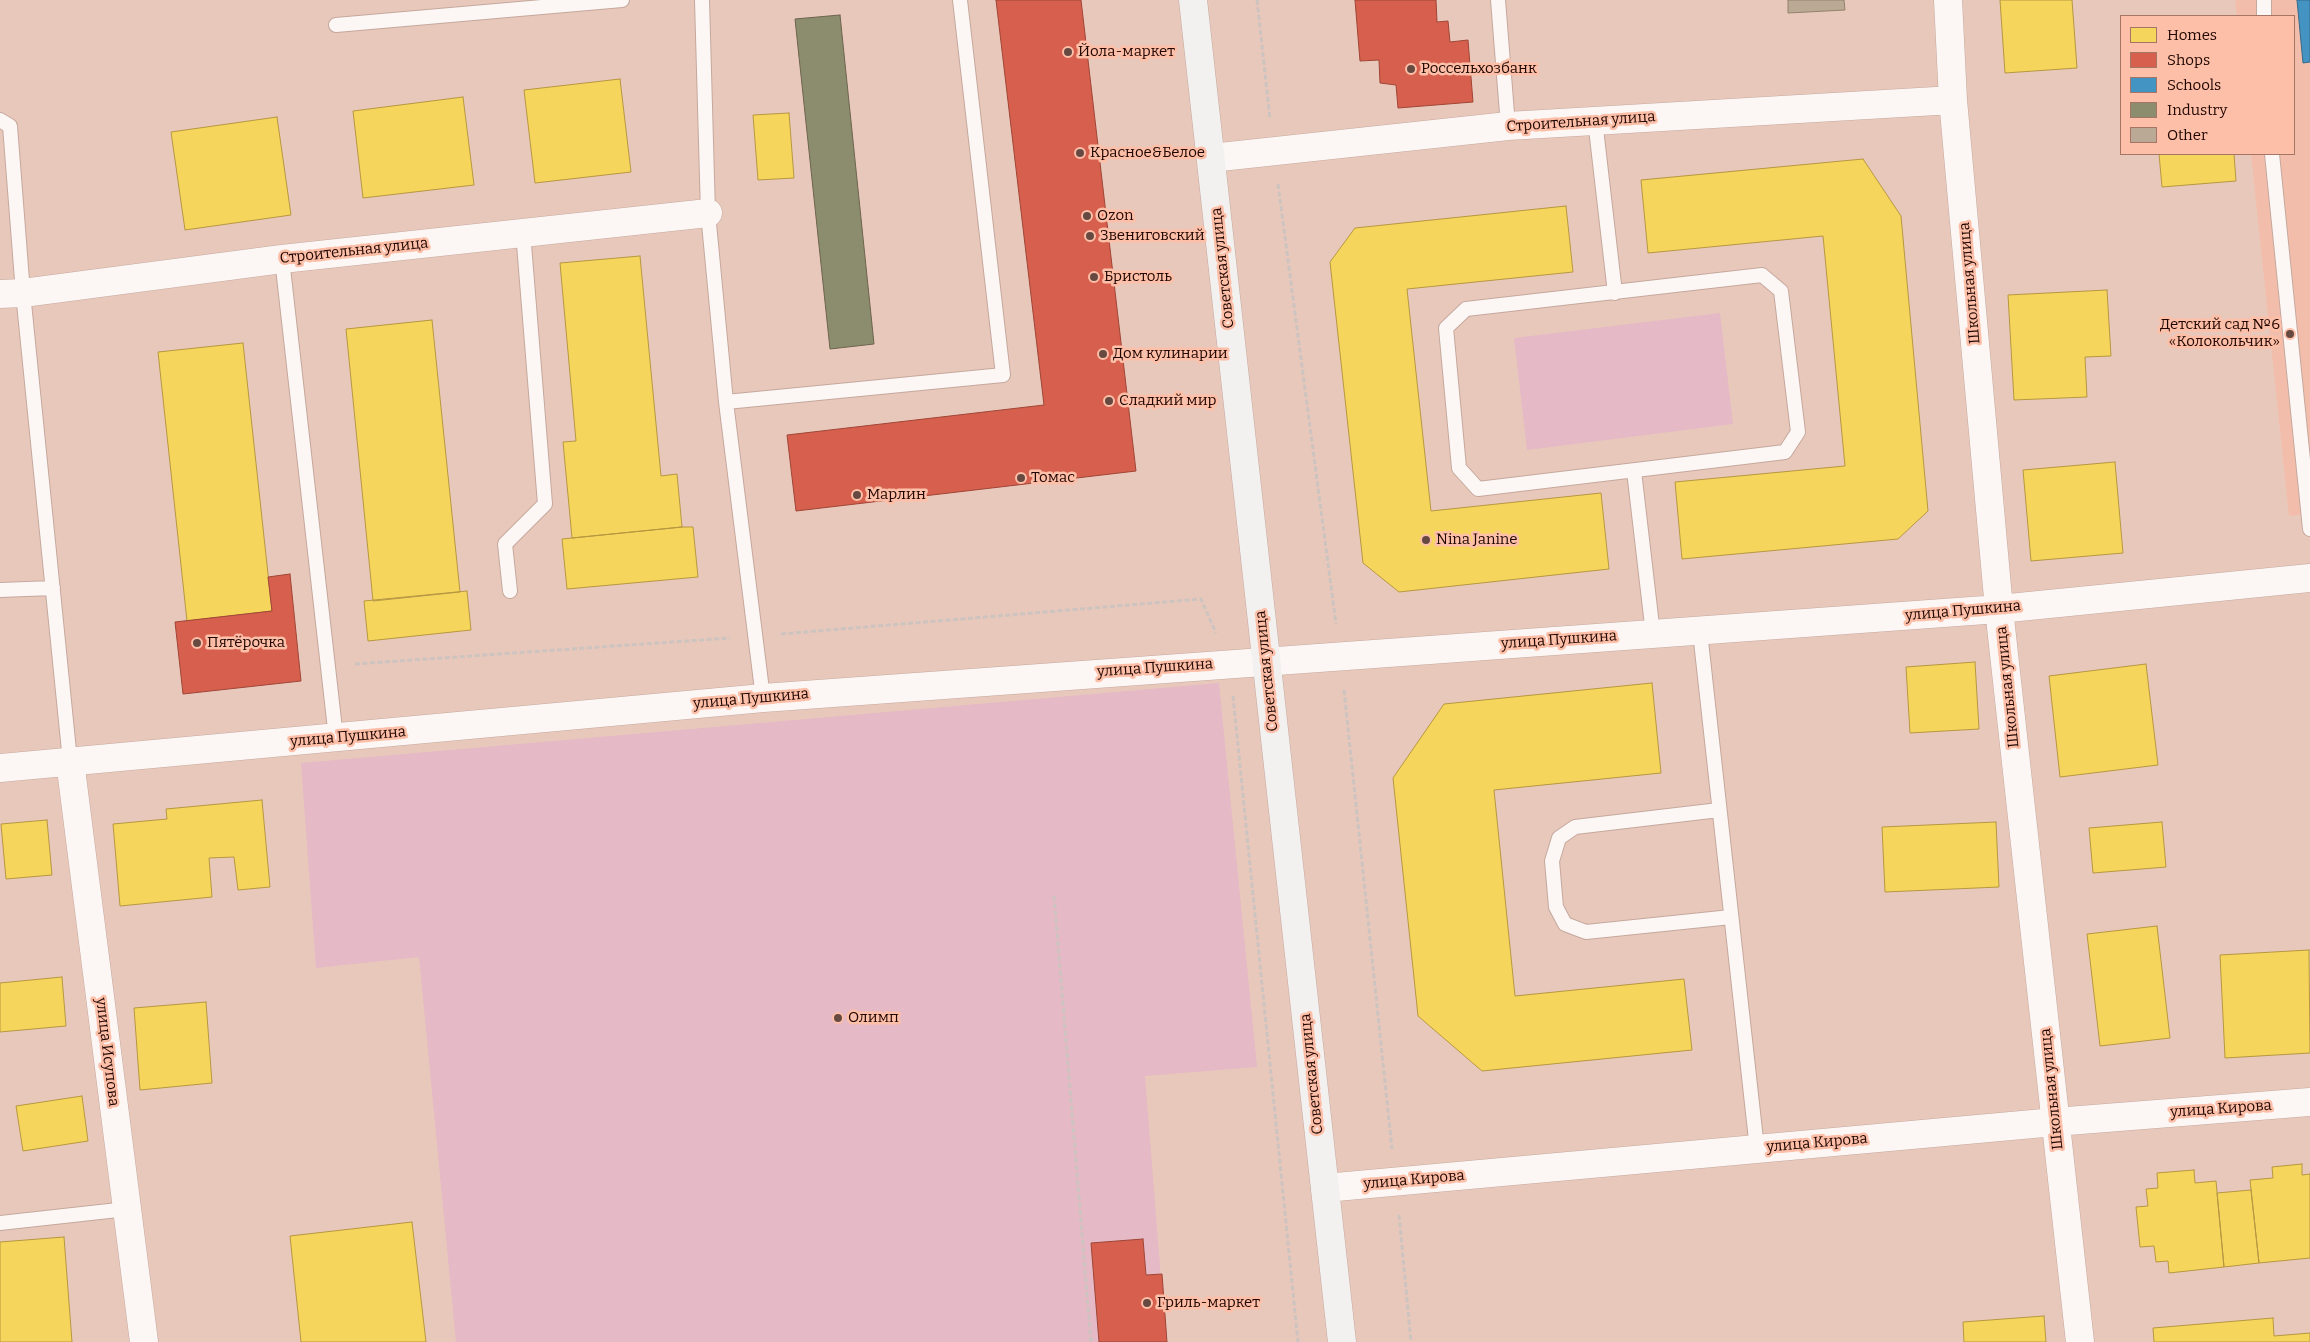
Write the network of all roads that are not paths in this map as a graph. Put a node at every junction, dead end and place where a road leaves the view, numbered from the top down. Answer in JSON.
{"nodes":[{"id":1,"x":622,"y":0,"type":"edge"},
{"id":2,"x":702,"y":0,"type":"edge"},
{"id":3,"x":960,"y":0,"type":"edge"},
{"id":4,"x":1193,"y":0,"type":"edge"},
{"id":5,"x":1498,"y":0,"type":"edge"},
{"id":6,"x":1948,"y":0,"type":"edge"},
{"id":7,"x":2264,"y":0,"type":"edge"},
{"id":8,"x":2264,"y":15,"type":"edge"},
{"id":9,"x":336,"y":25,"type":"dead end"},
{"id":10,"x":1954,"y":100,"type":"junction"},
{"id":11,"x":0,"y":120,"type":"edge"},
{"id":12,"x":1595,"y":120,"type":"junction"},
{"id":13,"x":1508,"y":126,"type":"junction"},
{"id":14,"x":2272,"y":155,"type":"edge"},
{"id":15,"x":1210,"y":158,"type":"junction"},
{"id":16,"x":708,"y":213,"type":"junction"},
{"id":17,"x":523,"y":232,"type":"junction"},
{"id":18,"x":282,"y":259,"type":"junction"},
{"id":19,"x":1615,"y":292,"type":"junction"},
{"id":20,"x":12,"y":294,"type":"edge"},
{"id":21,"x":726,"y":402,"type":"junction"},
{"id":22,"x":1634,"y":471,"type":"junction"},
{"id":23,"x":2310,"y":528,"type":"edge"},
{"id":24,"x":2310,"y":578,"type":"edge"},
{"id":25,"x":53,"y":588,"type":"junction"},
{"id":26,"x":0,"y":590,"type":"edge"},
{"id":27,"x":510,"y":591,"type":"dead end"},
{"id":28,"x":1999,"y":609,"type":"junction"},
{"id":29,"x":1700,"y":632,"type":"junction"},
{"id":30,"x":1653,"y":634,"type":"junction"},
{"id":31,"x":1266,"y":660,"type":"junction"},
{"id":32,"x":763,"y":698,"type":"junction"},
{"id":33,"x":336,"y":738,"type":"junction"},
{"id":34,"x":70,"y":761,"type":"junction"},
{"id":35,"x":0,"y":768,"type":"edge"},
{"id":36,"x":1719,"y":810,"type":"junction"},
{"id":37,"x":1731,"y":917,"type":"junction"},
{"id":38,"x":2310,"y":1102,"type":"edge"},
{"id":39,"x":2055,"y":1122,"type":"junction"},
{"id":40,"x":1758,"y":1149,"type":"junction"},
{"id":41,"x":1325,"y":1188,"type":"junction"},
{"id":42,"x":127,"y":1209,"type":"junction"},
{"id":43,"x":0,"y":1223,"type":"edge"},
{"id":44,"x":144,"y":1342,"type":"edge"},
{"id":45,"x":1342,"y":1342,"type":"edge"},
{"id":46,"x":2080,"y":1342,"type":"edge"}],
"edges":[{"from":1,"to":9,"type":"lane"},
{"from":2,"to":16,"type":"lane"},
{"from":3,"to":21,"type":"lane"},
{"from":4,"to":15,"type":"main road","name":"Советская улица"},
{"from":5,"to":13,"type":"lane"},
{"from":6,"to":10,"type":"street","name":"Школьная улица"},
{"from":7,"to":8,"type":"lane"},
{"from":10,"to":12,"type":"street","name":"Строительная улица"},
{"from":10,"to":28,"type":"street","name":"Школьная улица"},
{"from":11,"to":20,"type":"lane"},
{"from":12,"to":13,"type":"street","name":"Строительная улица"},
{"from":12,"to":19,"type":"lane"},
{"from":13,"to":15,"type":"street","name":"Строительная улица"},
{"from":14,"to":23,"type":"lane"},
{"from":15,"to":31,"type":"main road","name":"Советская улица"},
{"from":16,"to":17,"type":"street","name":"Строительная улица"},
{"from":16,"to":21,"type":"lane"},
{"from":17,"to":18,"type":"street","name":"Строительная улица"},
{"from":17,"to":27,"type":"lane"},
{"from":18,"to":20,"type":"street","name":"Строительная улица"},
{"from":18,"to":33,"type":"lane"},
{"from":19,"to":22,"type":"lane"},
{"from":19,"to":22,"type":"lane"},
{"from":20,"to":25,"type":"lane"},
{"from":21,"to":32,"type":"lane"},
{"from":22,"to":30,"type":"lane"},
{"from":24,"to":28,"type":"street","name":"улица Пушкина"},
{"from":25,"to":26,"type":"lane"},
{"from":25,"to":34,"type":"lane"},
{"from":28,"to":29,"type":"street","name":"улица Пушкина"},
{"from":28,"to":39,"type":"street","name":"Школьная улица"},
{"from":29,"to":30,"type":"street","name":"улица Пушкина"},
{"from":29,"to":36,"type":"lane"},
{"from":30,"to":31,"type":"street","name":"улица Пушкина"},
{"from":31,"to":32,"type":"street","name":"улица Пушкина"},
{"from":31,"to":41,"type":"main road","name":"Советская улица"},
{"from":32,"to":33,"type":"street","name":"улица Пушкина"},
{"from":33,"to":34,"type":"street","name":"улица Пушкина"},
{"from":34,"to":35,"type":"street","name":"улица Пушкина"},
{"from":34,"to":42,"type":"street","name":"улица Исупова"},
{"from":36,"to":37,"type":"lane"},
{"from":36,"to":37,"type":"lane"},
{"from":37,"to":40,"type":"lane"},
{"from":38,"to":39,"type":"street","name":"улица Кирова"},
{"from":39,"to":40,"type":"street","name":"улица Кирова"},
{"from":39,"to":46,"type":"street","name":"Школьная улица"},
{"from":40,"to":41,"type":"street","name":"улица Кирова"},
{"from":41,"to":45,"type":"main road","name":"Советская улица"},
{"from":42,"to":43,"type":"lane"},
{"from":42,"to":44,"type":"street","name":"улица Исупова"}]}
